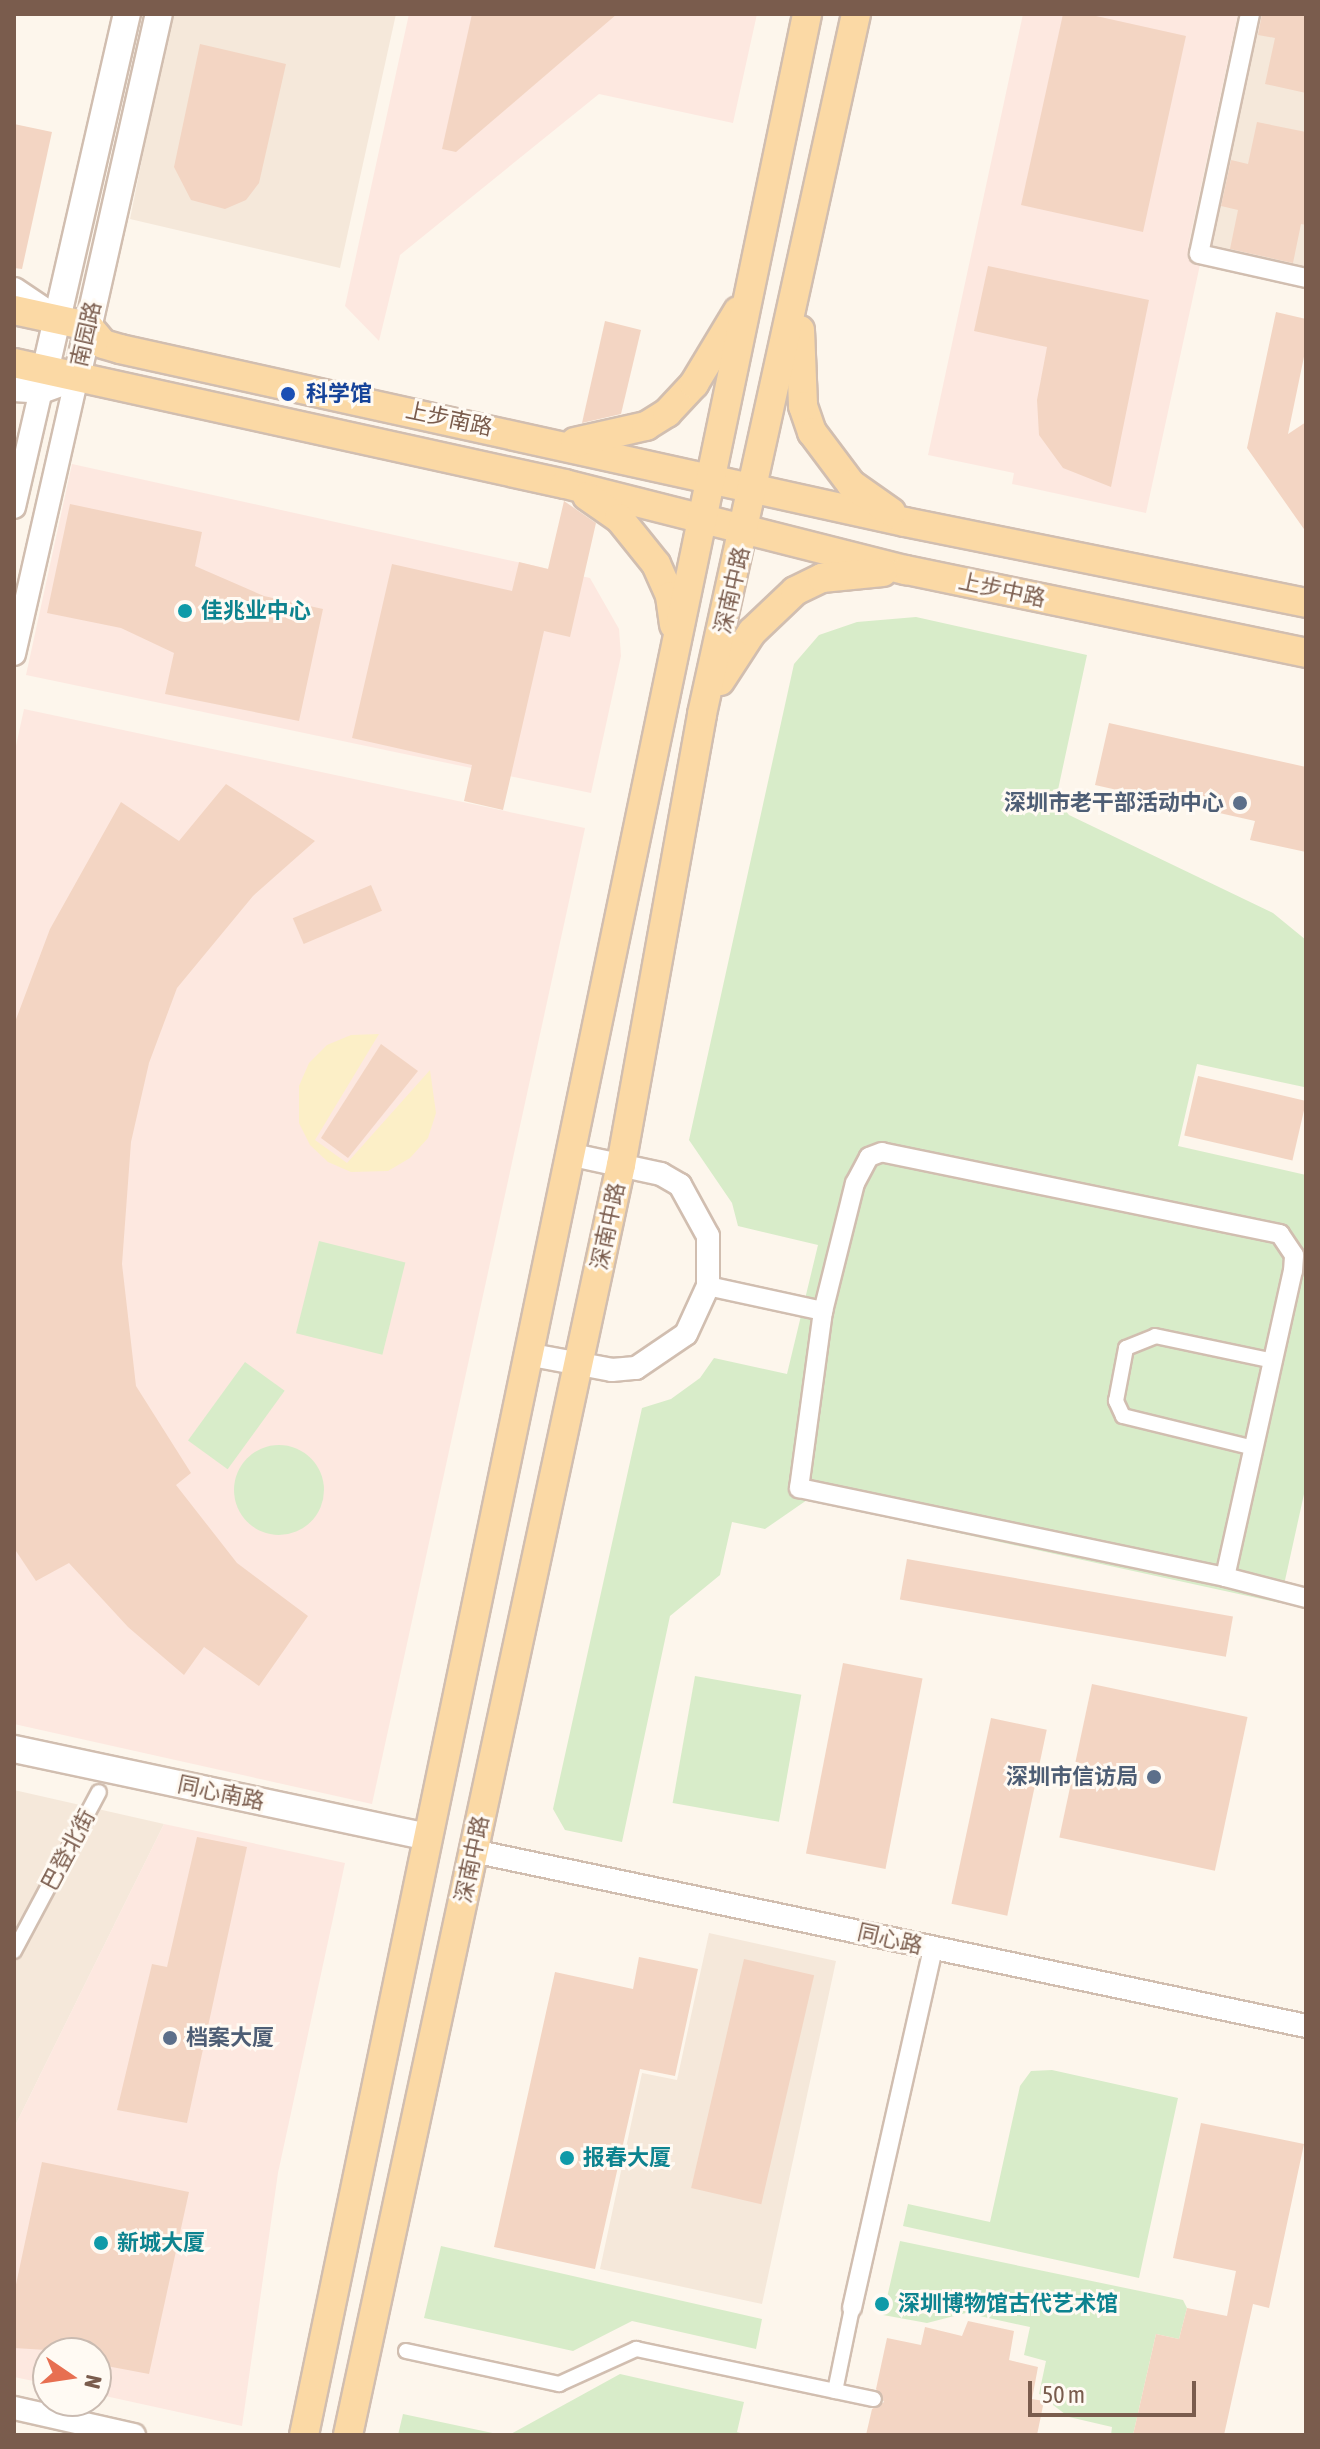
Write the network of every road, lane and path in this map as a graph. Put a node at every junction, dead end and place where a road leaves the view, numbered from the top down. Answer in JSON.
{"nodes":[{"id":1,"x":127,"y":14,"type":"edge"},
{"id":2,"x":159,"y":14,"type":"edge"},
{"id":3,"x":807,"y":14,"type":"edge"},
{"id":4,"x":856,"y":14,"type":"edge"},
{"id":5,"x":1250,"y":14,"type":"edge"},
{"id":6,"x":1306,"y":278,"type":"edge"},
{"id":7,"x":798,"y":289,"type":"junction"},
{"id":8,"x":14,"y":291,"type":"edge"},
{"id":9,"x":748,"y":297,"type":"junction"},
{"id":10,"x":14,"y":310,"type":"edge"},
{"id":11,"x":57,"y":320,"type":"junction"},
{"id":12,"x":88,"y":326,"type":"junction"},
{"id":13,"x":14,"y":363,"type":"edge"},
{"id":14,"x":77,"y":377,"type":"junction"},
{"id":15,"x":43,"y":380,"type":"junction"},
{"id":16,"x":14,"y":388,"type":"edge"},
{"id":17,"x":563,"y":444,"type":"junction"},
{"id":18,"x":708,"y":477,"type":"junction"},
{"id":19,"x":565,"y":484,"type":"junction"},
{"id":20,"x":754,"y":488,"type":"junction"},
{"id":21,"x":14,"y":507,"type":"edge"},
{"id":22,"x":701,"y":517,"type":"junction"},
{"id":23,"x":905,"y":522,"type":"junction"},
{"id":24,"x":746,"y":530,"type":"junction"},
{"id":25,"x":906,"y":570,"type":"junction"},
{"id":26,"x":1306,"y":603,"type":"edge"},
{"id":27,"x":1306,"y":653,"type":"edge"},
{"id":28,"x":14,"y":654,"type":"edge"},
{"id":29,"x":672,"y":656,"type":"junction"},
{"id":30,"x":702,"y":714,"type":"junction"},
{"id":31,"x":573,"y":1155,"type":"junction"},
{"id":32,"x":621,"y":1165,"type":"junction"},
{"id":33,"x":708,"y":1286,"type":"junction"},
{"id":34,"x":823,"y":1311,"type":"junction"},
{"id":35,"x":532,"y":1355,"type":"junction"},
{"id":36,"x":1274,"y":1361,"type":"junction"},
{"id":37,"x":578,"y":1364,"type":"junction"},
{"id":38,"x":1254,"y":1448,"type":"junction"},
{"id":39,"x":1225,"y":1577,"type":"junction"},
{"id":40,"x":1306,"y":1598,"type":"edge"},
{"id":41,"x":14,"y":1749,"type":"edge"},
{"id":42,"x":99,"y":1792,"type":"dead end"},
{"id":43,"x":428,"y":1837,"type":"junction"},
{"id":44,"x":473,"y":1851,"type":"junction"},
{"id":45,"x":933,"y":1949,"type":"junction"},
{"id":46,"x":14,"y":1951,"type":"edge"},
{"id":47,"x":1306,"y":2026,"type":"edge"},
{"id":48,"x":852,"y":2308,"type":"joint"},
{"id":49,"x":406,"y":2351,"type":"dead end"},
{"id":50,"x":835,"y":2391,"type":"junction"},
{"id":51,"x":874,"y":2399,"type":"dead end"},
{"id":52,"x":14,"y":2408,"type":"edge"},
{"id":53,"x":134,"y":2435,"type":"edge"},
{"id":54,"x":304,"y":2435,"type":"edge"},
{"id":55,"x":348,"y":2435,"type":"edge"}],
"edges":[{"from":1,"to":11,"type":"main road","name":"南园路"},
{"from":2,"to":12,"type":"main road","name":"南园路"},
{"from":3,"to":9,"type":"main road","name":"深南中路"},
{"from":4,"to":7,"type":"main road","name":"深南中路"},
{"from":5,"to":6,"type":"street"},
{"from":7,"to":20,"type":"main road","name":"深南中路"},
{"from":7,"to":23,"type":"main road"},
{"from":8,"to":11,"type":"main road","name":"上步南路"},
{"from":9,"to":17,"type":"main road"},
{"from":9,"to":18,"type":"main road","name":"深南中路"},
{"from":10,"to":11,"type":"main road","name":"上步南路"},
{"from":11,"to":12,"type":"main road","name":"上步南路"},
{"from":11,"to":15,"type":"main road","name":"南园路"},
{"from":12,"to":14,"type":"main road","name":"南园路"},
{"from":12,"to":17,"type":"main road","name":"上步南路"},
{"from":13,"to":15,"type":"main road","name":"上步南路"},
{"from":14,"to":15,"type":"main road","name":"上步南路"},
{"from":14,"to":19,"type":"main road","name":"上步南路"},
{"from":14,"to":28,"type":"street","name":"南园路"},
{"from":15,"to":16,"type":"main road","name":"上步南路"},
{"from":15,"to":21,"type":"street","name":"南园路"},
{"from":17,"to":18,"type":"main road","name":"上步南路"},
{"from":18,"to":20,"type":"main road"},
{"from":18,"to":22,"type":"main road","name":"深南中路"},
{"from":19,"to":22,"type":"main road","name":"上步南路"},
{"from":19,"to":29,"type":"main road"},
{"from":20,"to":23,"type":"main road"},
{"from":20,"to":24,"type":"main road","name":"深南中路"},
{"from":22,"to":24,"type":"main road","name":"上步中路"},
{"from":22,"to":29,"type":"main road","name":"深南中路"},
{"from":23,"to":26,"type":"main road"},
{"from":24,"to":25,"type":"main road","name":"上步中路"},
{"from":24,"to":30,"type":"main road","name":"深南中路"},
{"from":25,"to":27,"type":"main road","name":"上步中路"},
{"from":25,"to":30,"type":"main road"},
{"from":29,"to":31,"type":"main road","name":"深南中路"},
{"from":30,"to":32,"type":"main road","name":"深南中路"},
{"from":31,"to":32,"type":"street"},
{"from":31,"to":35,"type":"main road","name":"深南中路"},
{"from":32,"to":33,"type":"street"},
{"from":32,"to":37,"type":"main road","name":"深南中路"},
{"from":33,"to":34,"type":"street"},
{"from":33,"to":37,"type":"street"},
{"from":34,"to":36,"type":"street"},
{"from":34,"to":39,"type":"street"},
{"from":35,"to":37,"type":"street"},
{"from":35,"to":43,"type":"main road","name":"深南中路"},
{"from":36,"to":38,"type":"street"},
{"from":36,"to":38,"type":"street"},
{"from":37,"to":44,"type":"main road","name":"深南中路"},
{"from":38,"to":39,"type":"street"},
{"from":39,"to":40,"type":"street"},
{"from":41,"to":43,"type":"main road","name":"同心南路"},
{"from":42,"to":46,"type":"street","name":"巴登北街"},
{"from":43,"to":54,"type":"main road","name":"深南中路"},
{"from":44,"to":45,"type":"street","name":"同心路"},
{"from":44,"to":55,"type":"main road","name":"深南中路"},
{"from":45,"to":47,"type":"street","name":"同心路"},
{"from":45,"to":48,"type":"street"},
{"from":48,"to":50,"type":"street"},
{"from":49,"to":50,"type":"street"},
{"from":50,"to":51,"type":"street"},
{"from":52,"to":53,"type":"street"}]}
